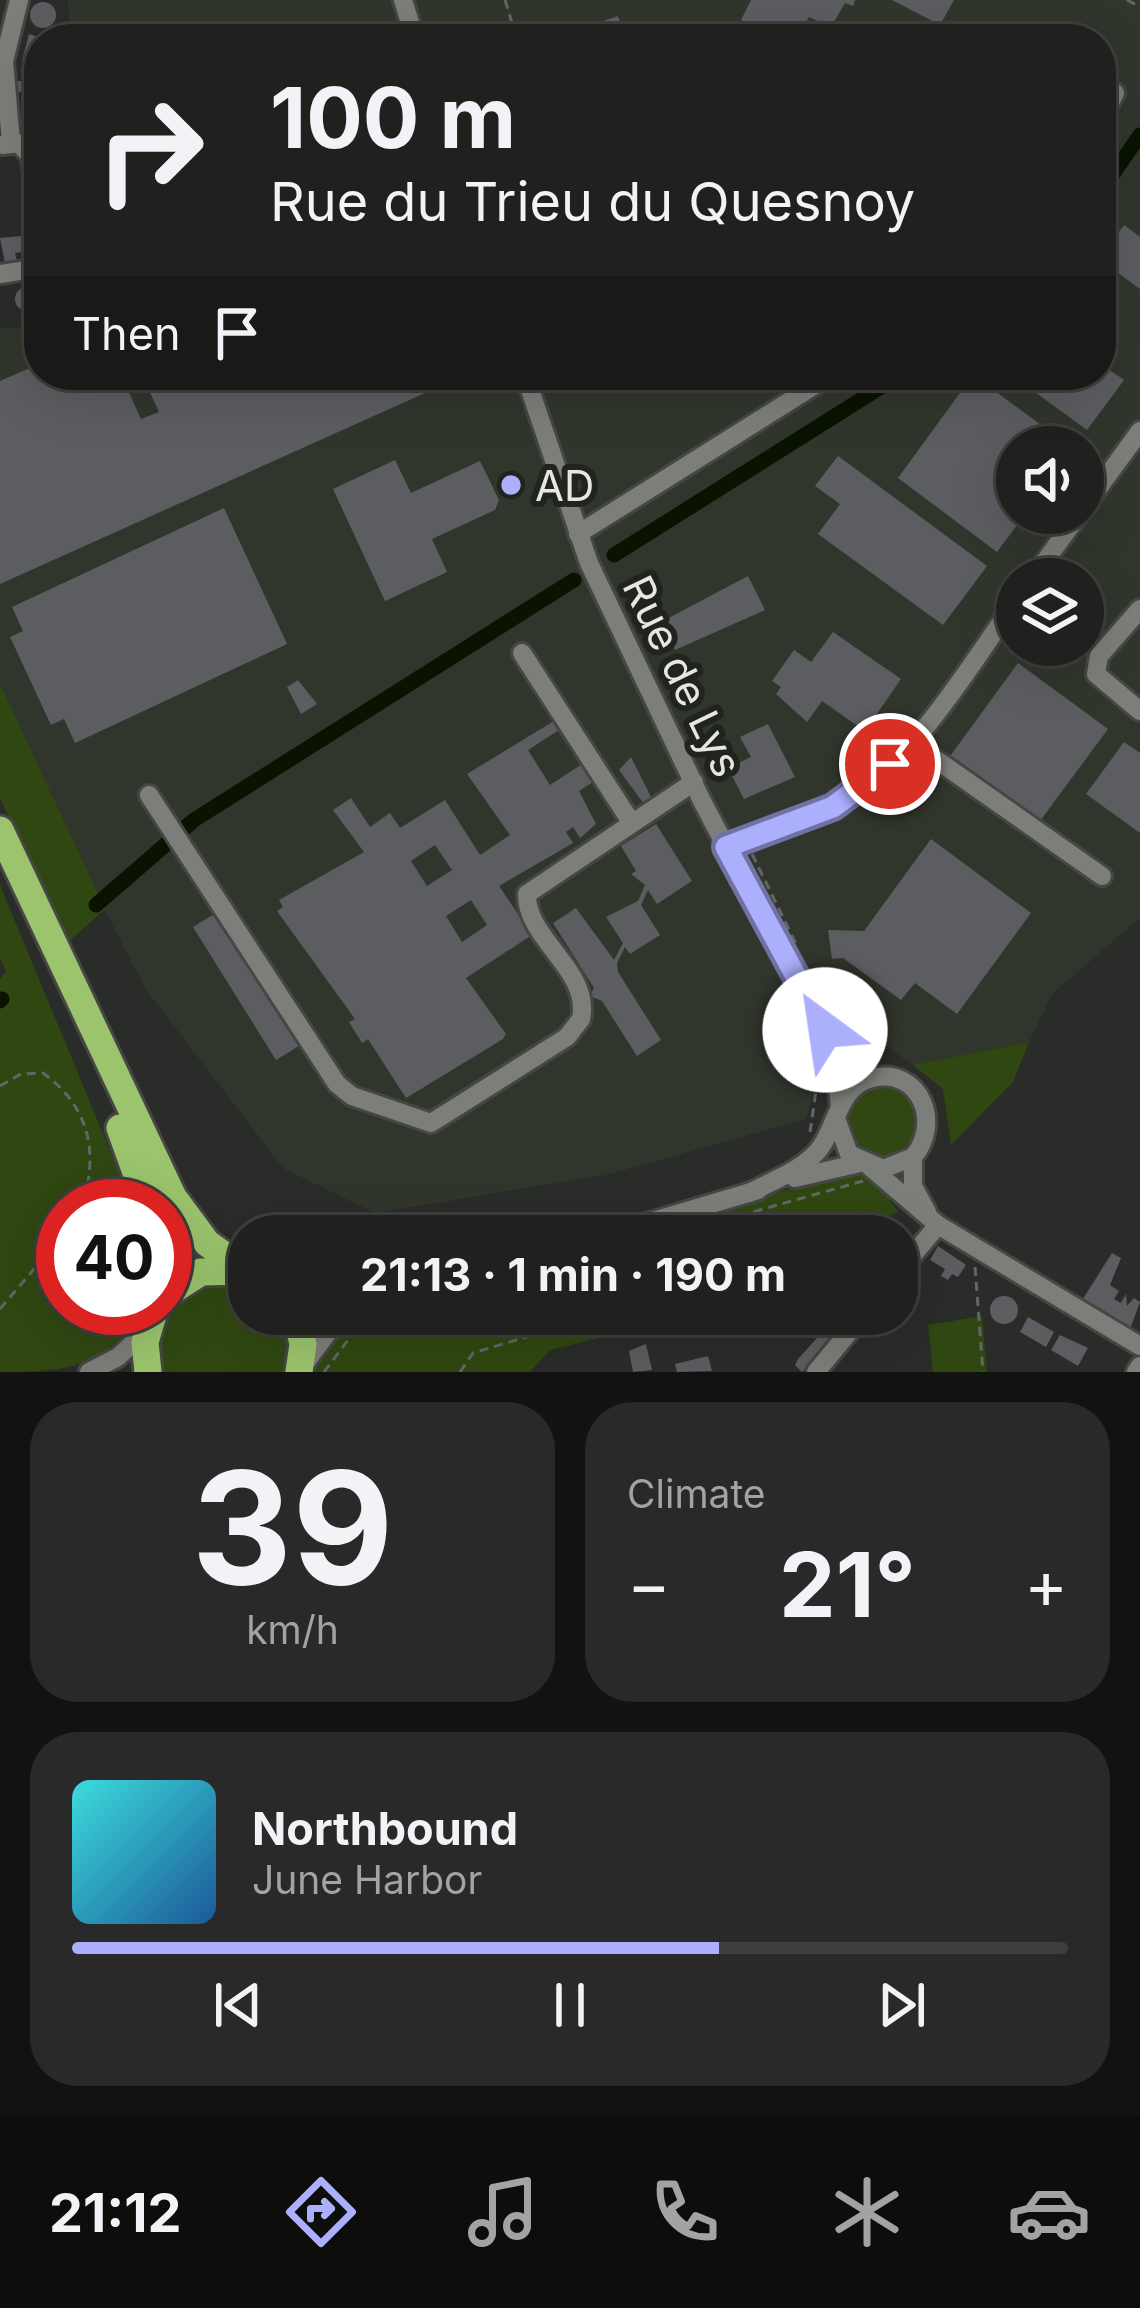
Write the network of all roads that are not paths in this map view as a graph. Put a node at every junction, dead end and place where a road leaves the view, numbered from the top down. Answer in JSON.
{"nodes":[{"id":1,"x":19,"y":0,"type":"edge"},
{"id":2,"x":6,"y":144,"type":"edge"},
{"id":3,"x":530,"y":390,"type":"edge"},
{"id":4,"x":808,"y":390,"type":"edge"},
{"id":5,"x":1140,"y":431,"type":"edge"},
{"id":6,"x":1104,"y":481,"type":"edge"},
{"id":7,"x":578,"y":534,"type":"junction"},
{"id":8,"x":1140,"y":610,"type":"edge"},
{"id":9,"x":996,"y":628,"type":"edge"},
{"id":10,"x":522,"y":653,"type":"dead end"},
{"id":11,"x":1140,"y":711,"type":"edge"},
{"id":12,"x":911,"y":742,"type":"junction"},
{"id":13,"x":694,"y":782,"type":"junction"},
{"id":14,"x":149,"y":795,"type":"dead end"},
{"id":15,"x":632,"y":822,"type":"junction"},
{"id":16,"x":0,"y":830,"type":"edge"},
{"id":17,"x":726,"y":847,"type":"junction"},
{"id":18,"x":0,"y":855,"type":"edge"},
{"id":19,"x":1102,"y":876,"type":"dead end"},
{"id":20,"x":804,"y":996,"type":"junction"},
{"id":21,"x":872,"y":1078,"type":"junction"},
{"id":22,"x":838,"y":1113,"type":"junction"},
{"id":23,"x":913,"y":1157,"type":"junction"},
{"id":24,"x":824,"y":1158,"type":"junction"},
{"id":25,"x":865,"y":1165,"type":"junction"},
{"id":26,"x":139,"y":1179,"type":"edge"},
{"id":27,"x":674,"y":1215,"type":"edge"},
{"id":28,"x":938,"y":1225,"type":"junction"},
{"id":29,"x":918,"y":1249,"type":"edge"},
{"id":30,"x":228,"y":1257,"type":"edge"},
{"id":31,"x":228,"y":1271,"type":"edge"},
{"id":32,"x":192,"y":1278,"type":"edge"},
{"id":33,"x":137,"y":1335,"type":"edge"},
{"id":34,"x":150,"y":1335,"type":"edge"},
{"id":35,"x":302,"y":1335,"type":"edge"},
{"id":36,"x":327,"y":1335,"type":"edge"},
{"id":37,"x":847,"y":1335,"type":"edge"},
{"id":38,"x":1140,"y":1346,"type":"edge"},
{"id":39,"x":308,"y":1371,"type":"edge"},
{"id":40,"x":89,"y":1372,"type":"edge"},
{"id":41,"x":148,"y":1372,"type":"edge"},
{"id":42,"x":816,"y":1372,"type":"edge"}],
"edges":[{"from":1,"to":2,"type":"street"},
{"from":3,"to":7,"type":"street","name":"Rue de Lys"},
{"from":4,"to":7,"type":"street"},
{"from":5,"to":6,"type":"street"},
{"from":7,"to":13,"type":"street","name":"Rue de Lys"},
{"from":8,"to":11,"type":"street"},
{"from":9,"to":12,"type":"street"},
{"from":10,"to":15,"type":"street"},
{"from":12,"to":17,"type":"street"},
{"from":12,"to":19,"type":"street"},
{"from":13,"to":15,"type":"street"},
{"from":13,"to":17,"type":"street","name":"Rue de Lys"},
{"from":14,"to":15,"type":"street"},
{"from":16,"to":30,"type":"highway"},
{"from":17,"to":20,"type":"street","name":"Rue de Lys"},
{"from":18,"to":26,"type":"highway"},
{"from":20,"to":21,"type":"street","name":"Rue de Lys"},
{"from":20,"to":22,"type":"street","name":"Rue de Lys"},
{"from":21,"to":22,"type":"street"},
{"from":21,"to":23,"type":"street"},
{"from":22,"to":24,"type":"street"},
{"from":22,"to":25,"type":"street"},
{"from":23,"to":25,"type":"street"},
{"from":23,"to":28,"type":"street"},
{"from":24,"to":25,"type":"street"},
{"from":24,"to":27,"type":"street"},
{"from":25,"to":28,"type":"street"},
{"from":28,"to":29,"type":"street"},
{"from":28,"to":38,"type":"street"},
{"from":31,"to":32,"type":"highway"},
{"from":33,"to":40,"type":"street"},
{"from":34,"to":41,"type":"highway"},
{"from":35,"to":39,"type":"highway"},
{"from":36,"to":39,"type":"street"},
{"from":37,"to":42,"type":"street"}]}
